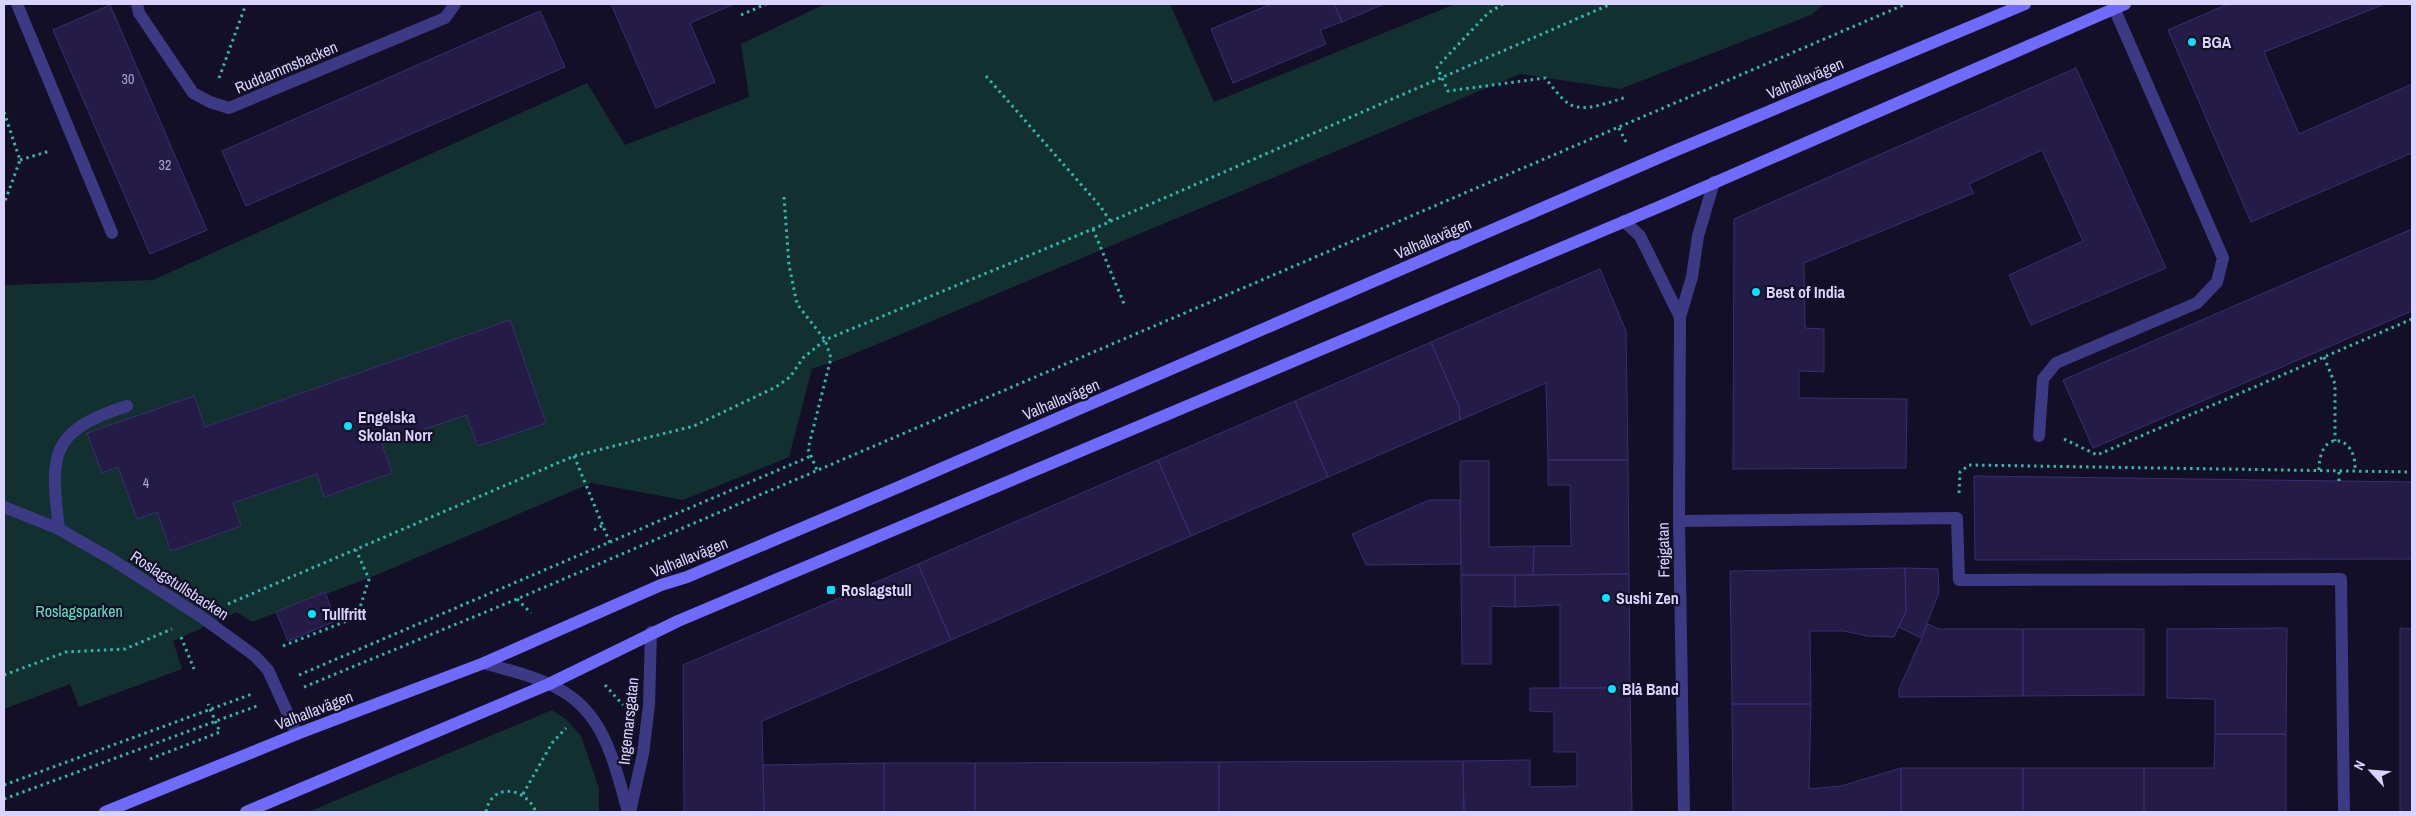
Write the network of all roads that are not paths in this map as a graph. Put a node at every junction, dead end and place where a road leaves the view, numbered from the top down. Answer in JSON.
{"nodes":[{"id":1,"x":17,"y":4,"type":"edge"},
{"id":2,"x":137,"y":4,"type":"edge"},
{"id":3,"x":454,"y":4,"type":"edge"},
{"id":4,"x":2025,"y":4,"type":"edge"},
{"id":5,"x":2120,"y":6,"type":"edge"},
{"id":6,"x":1714,"y":182,"type":"junction"},
{"id":7,"x":1624,"y":221,"type":"junction"},
{"id":8,"x":112,"y":233,"type":"dead end"},
{"id":9,"x":1680,"y":317,"type":"junction"},
{"id":10,"x":127,"y":406,"type":"dead end"},
{"id":11,"x":2039,"y":431,"type":"road end"},
{"id":12,"x":4,"y":507,"type":"edge"},
{"id":13,"x":1679,"y":521,"type":"junction"},
{"id":14,"x":60,"y":529,"type":"junction"},
{"id":15,"x":651,"y":632,"type":"junction"},
{"id":16,"x":484,"y":663,"type":"junction"},
{"id":17,"x":549,"y":684,"type":"junction"},
{"id":18,"x":297,"y":734,"type":"junction"},
{"id":19,"x":105,"y":812,"type":"edge"},
{"id":20,"x":246,"y":812,"type":"edge"},
{"id":21,"x":629,"y":812,"type":"edge"},
{"id":22,"x":1684,"y":812,"type":"edge"},
{"id":23,"x":2344,"y":812,"type":"edge"}],
"edges":[{"from":1,"to":8,"type":"street"},
{"from":2,"to":3,"type":"street","name":"Ruddammsbacken"},
{"from":4,"to":16,"type":"main road","name":"Valhallavägen"},
{"from":5,"to":6,"type":"main road"},
{"from":5,"to":11,"type":"street"},
{"from":6,"to":7,"type":"main road"},
{"from":6,"to":9,"type":"street","name":"Frejgatan"},
{"from":7,"to":9,"type":"street","name":"Frejgatan"},
{"from":7,"to":15,"type":"main road"},
{"from":9,"to":13,"type":"street","name":"Frejgatan"},
{"from":10,"to":14,"type":"street"},
{"from":12,"to":14,"type":"street","name":"Roslagstullsbacken"},
{"from":13,"to":22,"type":"street","name":"Frejgatan"},
{"from":13,"to":23,"type":"street"},
{"from":14,"to":18,"type":"street","name":"Roslagstullsbacken"},
{"from":15,"to":17,"type":"main road"},
{"from":15,"to":21,"type":"street","name":"Ingemarsgatan"},
{"from":16,"to":17,"type":"street","name":"Ingemarsgatan"},
{"from":16,"to":18,"type":"main road","name":"Valhallavägen"},
{"from":17,"to":20,"type":"main road"},
{"from":17,"to":21,"type":"street","name":"Ingemarsgatan"},
{"from":18,"to":19,"type":"main road","name":"Valhallavägen"}]}
